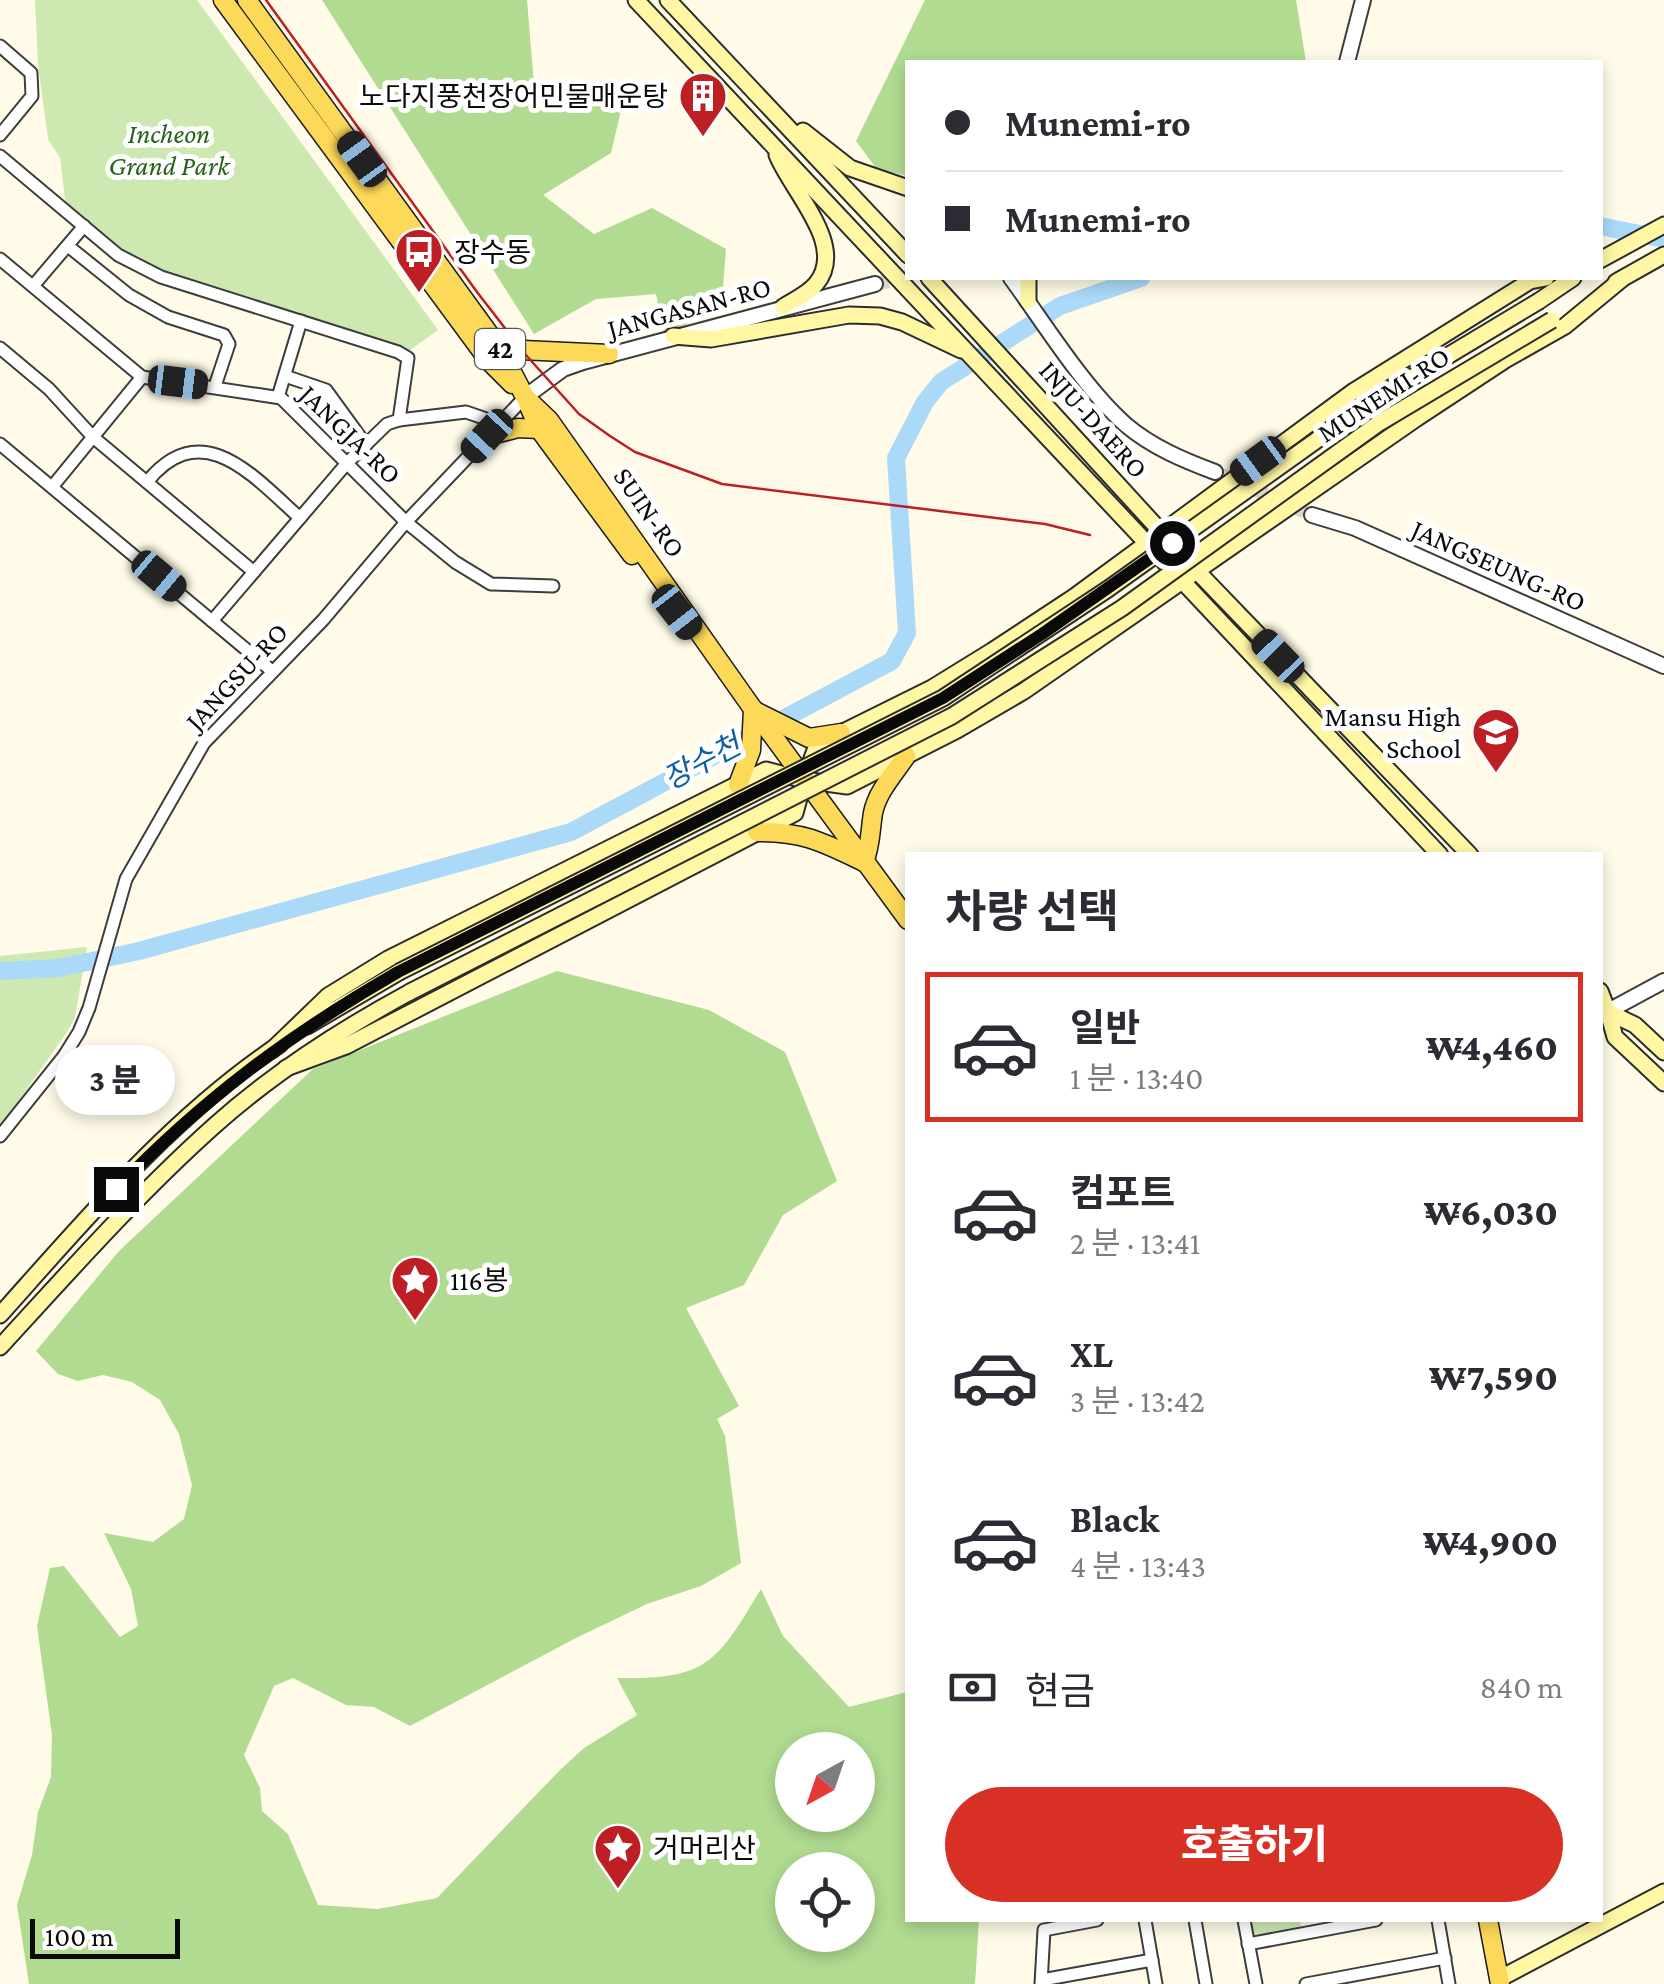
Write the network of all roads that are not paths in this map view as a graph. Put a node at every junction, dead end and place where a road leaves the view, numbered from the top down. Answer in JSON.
{"nodes":[{"id":1,"x":223,"y":0,"type":"edge"},
{"id":2,"x":248,"y":0,"type":"edge"},
{"id":3,"x":636,"y":0,"type":"edge"},
{"id":4,"x":668,"y":0,"type":"edge"},
{"id":5,"x":1363,"y":0,"type":"edge"},
{"id":6,"x":0,"y":46,"type":"edge"},
{"id":7,"x":1348,"y":60,"type":"edge"},
{"id":8,"x":729,"y":65,"type":"junction"},
{"id":9,"x":0,"y":135,"type":"edge"},
{"id":10,"x":773,"y":147,"type":"junction"},
{"id":11,"x":0,"y":156,"type":"edge"},
{"id":12,"x":905,"y":187,"type":"edge"},
{"id":13,"x":84,"y":226,"type":"junction"},
{"id":14,"x":1660,"y":227,"type":"edge"},
{"id":15,"x":68,"y":246,"type":"junction"},
{"id":16,"x":905,"y":252,"type":"edge"},
{"id":17,"x":1664,"y":255,"type":"edge"},
{"id":18,"x":1603,"y":258,"type":"edge"},
{"id":19,"x":0,"y":259,"type":"edge"},
{"id":20,"x":1622,"y":279,"type":"junction"},
{"id":21,"x":930,"y":280,"type":"edge"},
{"id":22,"x":943,"y":280,"type":"edge"},
{"id":23,"x":1012,"y":280,"type":"edge"},
{"id":24,"x":1028,"y":280,"type":"edge"},
{"id":25,"x":1538,"y":280,"type":"edge"},
{"id":26,"x":1569,"y":280,"type":"edge"},
{"id":27,"x":875,"y":284,"type":"tunnel mouth"},
{"id":28,"x":33,"y":286,"type":"junction"},
{"id":29,"x":1030,"y":305,"type":"junction"},
{"id":30,"x":783,"y":307,"type":"junction"},
{"id":31,"x":301,"y":321,"type":"junction"},
{"id":32,"x":673,"y":336,"type":"junction"},
{"id":33,"x":984,"y":337,"type":"junction"},
{"id":34,"x":0,"y":348,"type":"edge"},
{"id":35,"x":500,"y":349,"type":"junction"},
{"id":36,"x":964,"y":351,"type":"junction"},
{"id":37,"x":610,"y":354,"type":"junction"},
{"id":38,"x":286,"y":376,"type":"junction"},
{"id":39,"x":142,"y":377,"type":"junction"},
{"id":40,"x":215,"y":386,"type":"junction"},
{"id":41,"x":524,"y":397,"type":"junction"},
{"id":42,"x":278,"y":398,"type":"junction"},
{"id":43,"x":398,"y":420,"type":"junction"},
{"id":44,"x":539,"y":428,"type":"junction"},
{"id":45,"x":493,"y":430,"type":"junction"},
{"id":46,"x":92,"y":437,"type":"junction"},
{"id":47,"x":0,"y":444,"type":"edge"},
{"id":48,"x":366,"y":444,"type":"junction"},
{"id":49,"x":347,"y":463,"type":"junction"},
{"id":50,"x":1215,"y":472,"type":"tunnel mouth"},
{"id":51,"x":146,"y":482,"type":"junction"},
{"id":52,"x":52,"y":487,"type":"junction"},
{"id":53,"x":1312,"y":515,"type":"tunnel mouth"},
{"id":54,"x":300,"y":518,"type":"junction"},
{"id":55,"x":406,"y":522,"type":"junction"},
{"id":56,"x":1161,"y":531,"type":"junction"},
{"id":57,"x":1146,"y":543,"type":"junction"},
{"id":58,"x":1196,"y":570,"type":"junction"},
{"id":59,"x":254,"y":572,"type":"junction"},
{"id":60,"x":1181,"y":582,"type":"junction"},
{"id":61,"x":553,"y":586,"type":"dead end"},
{"id":62,"x":212,"y":621,"type":"junction"},
{"id":63,"x":1664,"y":666,"type":"edge"},
{"id":64,"x":272,"y":671,"type":"junction"},
{"id":65,"x":750,"y":705,"type":"junction"},
{"id":66,"x":842,"y":733,"type":"junction"},
{"id":67,"x":906,"y":756,"type":"junction"},
{"id":68,"x":742,"y":777,"type":"junction"},
{"id":69,"x":804,"y":780,"type":"junction"},
{"id":70,"x":757,"y":832,"type":"junction"},
{"id":71,"x":1437,"y":852,"type":"edge"},
{"id":72,"x":1467,"y":852,"type":"edge"},
{"id":73,"x":864,"y":862,"type":"junction"},
{"id":74,"x":905,"y":916,"type":"edge"},
{"id":75,"x":1664,"y":981,"type":"edge"},
{"id":76,"x":1603,"y":1012,"type":"edge"},
{"id":77,"x":1603,"y":1012,"type":"edge"},
{"id":78,"x":1603,"y":1014,"type":"edge"},
{"id":79,"x":272,"y":1050,"type":"junction"},
{"id":80,"x":1664,"y":1052,"type":"edge"},
{"id":81,"x":286,"y":1068,"type":"junction"},
{"id":82,"x":1664,"y":1083,"type":"edge"},
{"id":83,"x":0,"y":1136,"type":"edge"},
{"id":84,"x":0,"y":1315,"type":"edge"},
{"id":85,"x":0,"y":1347,"type":"edge"},
{"id":86,"x":1664,"y":1892,"type":"edge"},
{"id":87,"x":1086,"y":1922,"type":"edge"},
{"id":88,"x":1144,"y":1922,"type":"edge"},
{"id":89,"x":1195,"y":1922,"type":"edge"},
{"id":90,"x":1244,"y":1922,"type":"edge"},
{"id":91,"x":1300,"y":1922,"type":"edge"},
{"id":92,"x":1365,"y":1922,"type":"edge"},
{"id":93,"x":1438,"y":1922,"type":"edge"},
{"id":94,"x":1488,"y":1922,"type":"edge"},
{"id":95,"x":1302,"y":1934,"type":"junction"},
{"id":96,"x":1248,"y":1944,"type":"junction"},
{"id":97,"x":1445,"y":1958,"type":"junction"},
{"id":98,"x":1152,"y":1960,"type":"junction"},
{"id":99,"x":1041,"y":1982,"type":"edge"},
{"id":100,"x":1498,"y":1982,"type":"edge"},
{"id":101,"x":1156,"y":1984,"type":"edge"},
{"id":102,"x":1206,"y":1984,"type":"edge"},
{"id":103,"x":1256,"y":1984,"type":"edge"},
{"id":104,"x":1306,"y":1984,"type":"edge"},
{"id":105,"x":1448,"y":1984,"type":"edge"}],
"edges":[{"from":1,"to":41,"type":"main road","name":"SUIN-RO","number":"42"},
{"from":2,"to":35,"type":"main road","name":"SUIN-RO","number":"42"},
{"from":3,"to":10,"type":"main road"},
{"from":4,"to":8,"type":"main road"},
{"from":5,"to":7,"type":"street"},
{"from":6,"to":9,"type":"street"},
{"from":8,"to":12,"type":"main road"},
{"from":8,"to":16,"type":"main road"},
{"from":10,"to":30,"type":"main road"},
{"from":10,"to":36,"type":"main road"},
{"from":11,"to":13,"type":"street"},
{"from":13,"to":15,"type":"street"},
{"from":13,"to":31,"type":"street"},
{"from":14,"to":18,"type":"main road"},
{"from":15,"to":28,"type":"street"},
{"from":15,"to":40,"type":"street"},
{"from":17,"to":20,"type":"main road","name":"MUNEMI-RO"},
{"from":19,"to":28,"type":"street"},
{"from":20,"to":58,"type":"main road"},
{"from":20,"to":81,"type":"main road","name":"MUNEMI-RO","bridge":true},
{"from":21,"to":33,"type":"main road","name":"INJU-DAERO"},
{"from":22,"to":33,"type":"main road"},
{"from":23,"to":29,"type":"street"},
{"from":24,"to":29,"type":"main road"},
{"from":25,"to":56,"type":"main road"},
{"from":26,"to":79,"type":"main road","name":"MUNEMI-RO","bridge":true},
{"from":27,"to":30,"type":"street","name":"JANGASAN-RO"},
{"from":28,"to":39,"type":"street"},
{"from":29,"to":50,"type":"street"},
{"from":30,"to":32,"type":"street","name":"JANGASAN-RO"},
{"from":31,"to":38,"type":"street"},
{"from":31,"to":43,"type":"street"},
{"from":32,"to":36,"type":"main road"},
{"from":32,"to":37,"type":"street","name":"JANGASAN-RO"},
{"from":33,"to":56,"type":"main road","name":"INJU-DAERO"},
{"from":34,"to":46,"type":"street"},
{"from":35,"to":37,"type":"main road"},
{"from":35,"to":41,"type":"main road","name":"SUIN-RO","number":"42"},
{"from":36,"to":57,"type":"main road","name":"INJU-DAERO"},
{"from":37,"to":41,"type":"street","name":"JANGASAN-RO"},
{"from":38,"to":42,"type":"street"},
{"from":38,"to":48,"type":"street"},
{"from":39,"to":40,"type":"street","name":"JANGJA-RO"},
{"from":39,"to":46,"type":"street"},
{"from":40,"to":42,"type":"street","name":"JANGJA-RO"},
{"from":41,"to":44,"type":"main road","name":"SUIN-RO","number":"42"},
{"from":41,"to":45,"type":"street","name":"JANGSU-RO"},
{"from":41,"to":65,"type":"main road","name":"SUIN-RO","number":"42"},
{"from":42,"to":49,"type":"street","name":"JANGJA-RO"},
{"from":43,"to":45,"type":"street"},
{"from":43,"to":48,"type":"street"},
{"from":44,"to":45,"type":"main road"},
{"from":44,"to":65,"type":"main road","name":"SUIN-RO","number":"42"},
{"from":45,"to":55,"type":"street","name":"JANGSU-RO"},
{"from":46,"to":51,"type":"street"},
{"from":46,"to":52,"type":"street"},
{"from":47,"to":52,"type":"street"},
{"from":48,"to":49,"type":"street"},
{"from":49,"to":54,"type":"street"},
{"from":49,"to":55,"type":"street","name":"JANGJA-RO"},
{"from":51,"to":54,"type":"street"},
{"from":51,"to":59,"type":"street"},
{"from":52,"to":62,"type":"street"},
{"from":53,"to":63,"type":"street","name":"JANGSEUNG-RO"},
{"from":54,"to":59,"type":"street"},
{"from":55,"to":61,"type":"street"},
{"from":55,"to":64,"type":"street","name":"JANGSU-RO"},
{"from":56,"to":57,"type":"main road"},
{"from":56,"to":58,"type":"main road","name":"INJU-DAERO"},
{"from":57,"to":60,"type":"main road","name":"INJU-DAERO"},
{"from":57,"to":66,"type":"main road"},
{"from":58,"to":60,"type":"main road"},
{"from":58,"to":72,"type":"main road","name":"INJU-DAERO"},
{"from":59,"to":62,"type":"street"},
{"from":60,"to":67,"type":"main road"},
{"from":60,"to":71,"type":"main road","name":"INJU-DAERO"},
{"from":62,"to":64,"type":"street"},
{"from":64,"to":83,"type":"street","name":"JANGSU-RO"},
{"from":65,"to":66,"type":"main road"},
{"from":65,"to":68,"type":"main road"},
{"from":65,"to":69,"type":"main road","number":"42"},
{"from":66,"to":69,"type":"main road"},
{"from":67,"to":69,"type":"main road"},
{"from":67,"to":73,"type":"main road"},
{"from":68,"to":69,"type":"main road"},
{"from":68,"to":79,"type":"main road"},
{"from":69,"to":70,"type":"main road"},
{"from":69,"to":73,"type":"main road","number":"42"},
{"from":70,"to":73,"type":"main road"},
{"from":70,"to":81,"type":"main road"},
{"from":73,"to":74,"type":"main road","number":"42"},
{"from":75,"to":76,"type":"street"},
{"from":77,"to":80,"type":"main road"},
{"from":78,"to":82,"type":"main road"},
{"from":79,"to":84,"type":"main road","name":"MUNEMI-RO"},
{"from":81,"to":85,"type":"main road","name":"MUNEMI-RO"},
{"from":86,"to":100,"type":"main road"},
{"from":87,"to":99,"type":"street"},
{"from":88,"to":98,"type":"street"},
{"from":89,"to":102,"type":"street"},
{"from":90,"to":96,"type":"street"},
{"from":91,"to":95,"type":"street"},
{"from":92,"to":95,"type":"street"},
{"from":93,"to":97,"type":"street"},
{"from":94,"to":100,"type":"main road"},
{"from":95,"to":96,"type":"street"},
{"from":96,"to":103,"type":"street"},
{"from":97,"to":104,"type":"street"},
{"from":97,"to":105,"type":"street"},
{"from":98,"to":99,"type":"street"},
{"from":98,"to":101,"type":"street"}]}
